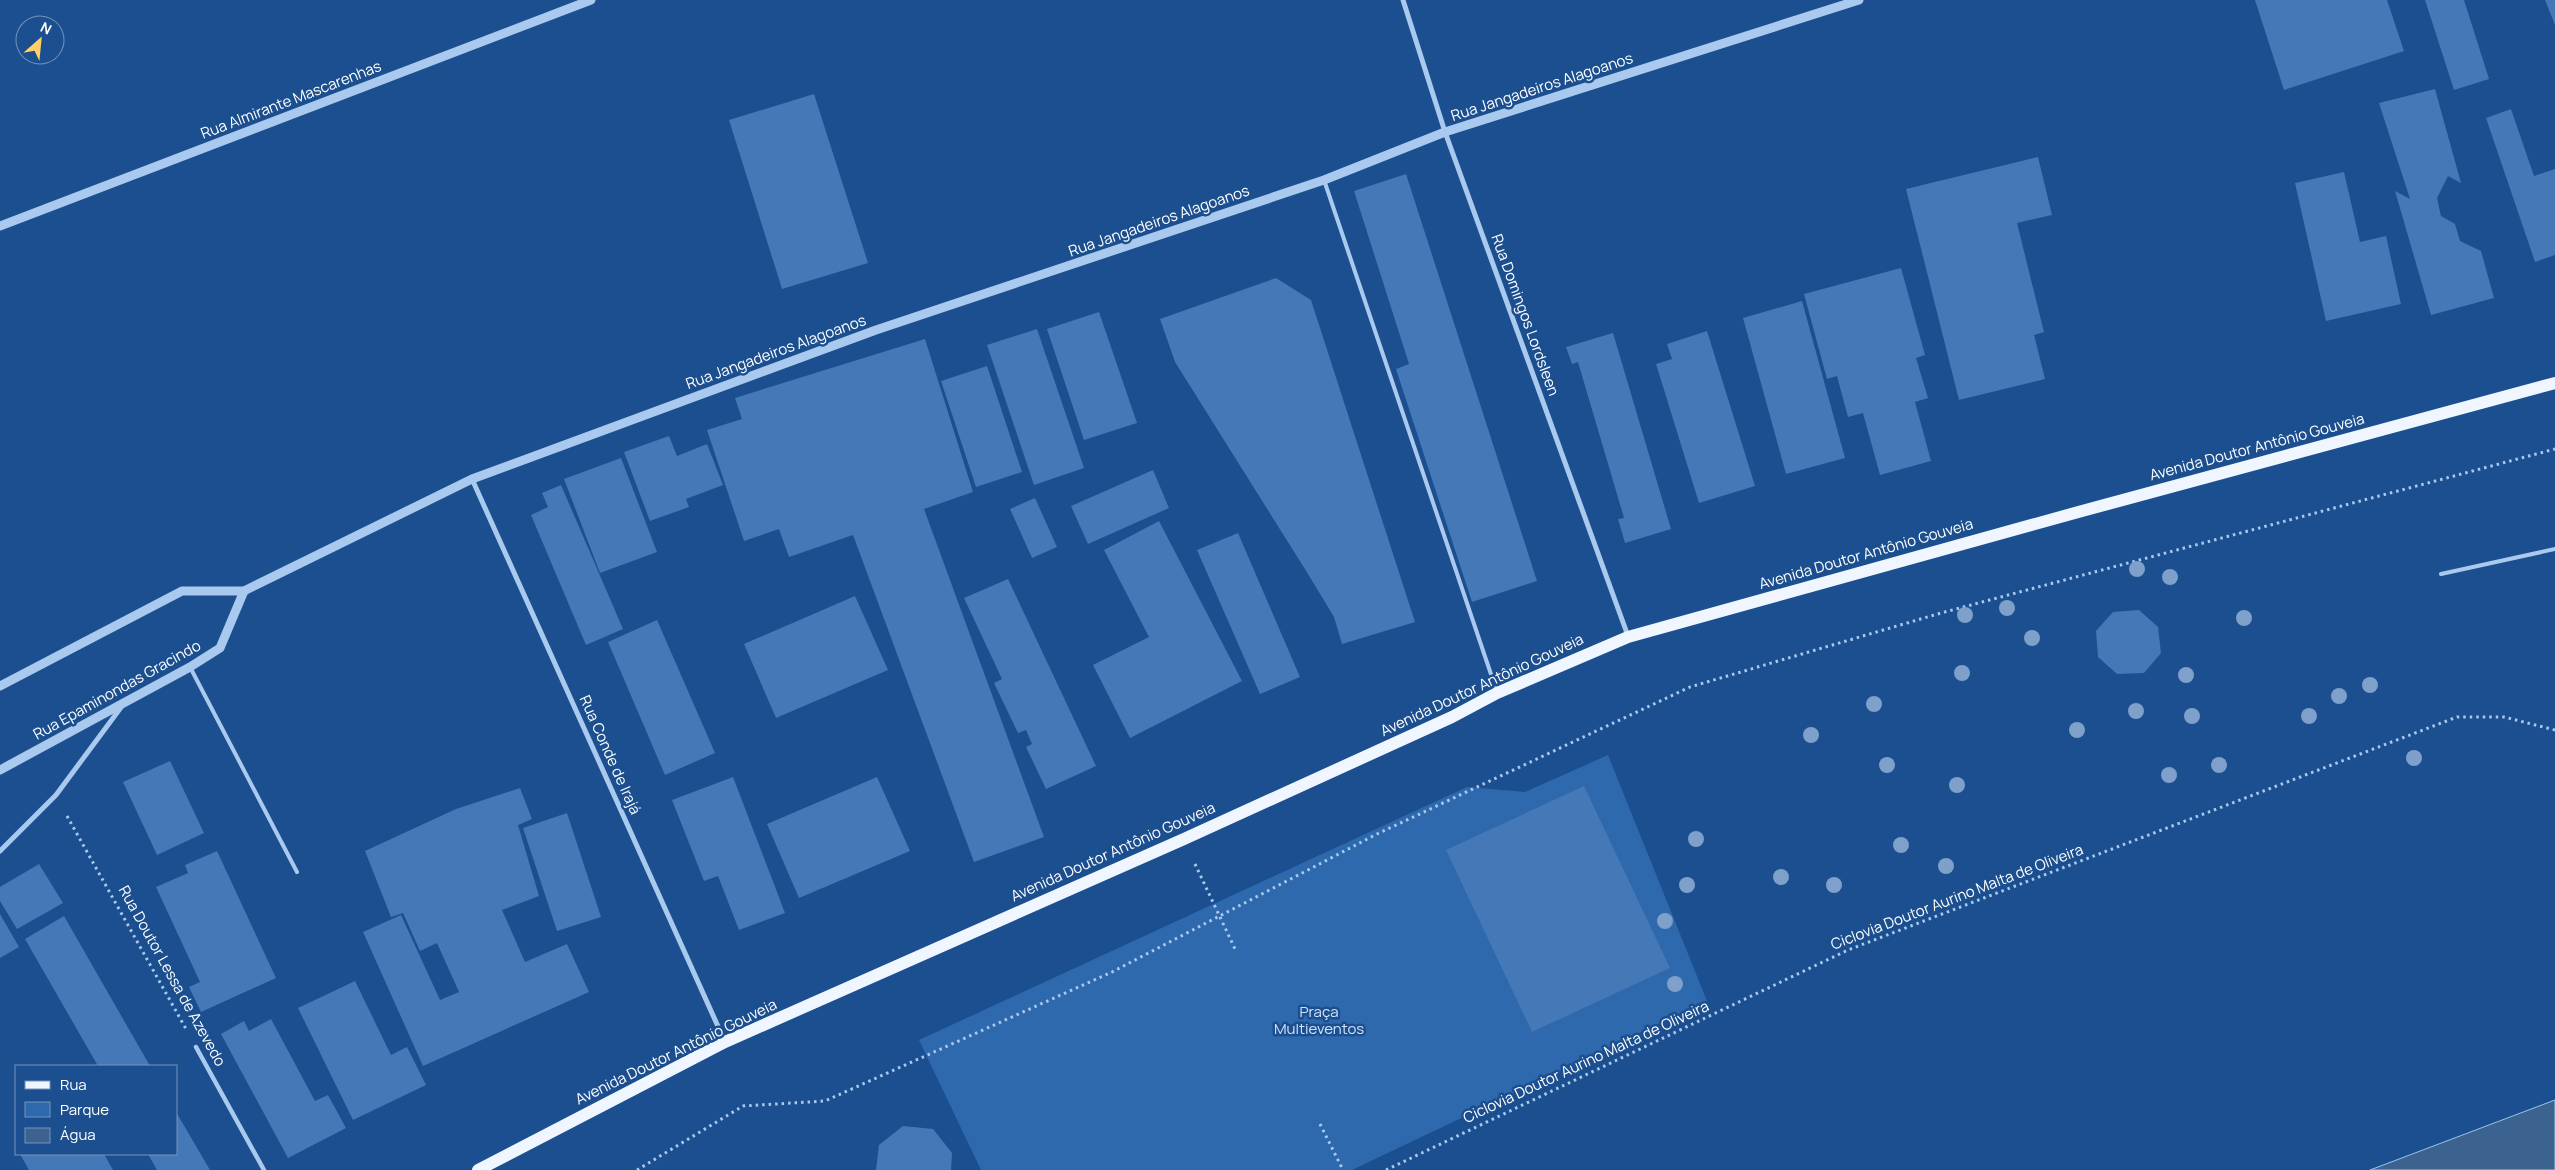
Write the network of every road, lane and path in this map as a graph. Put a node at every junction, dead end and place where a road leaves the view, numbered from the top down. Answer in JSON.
{"nodes":[{"id":1,"x":589,"y":0,"type":"edge"},
{"id":2,"x":1403,"y":0,"type":"edge"},
{"id":3,"x":1859,"y":0,"type":"edge"},
{"id":4,"x":1445,"y":132,"type":"junction"},
{"id":5,"x":1324,"y":180,"type":"junction"},
{"id":6,"x":0,"y":226,"type":"edge"},
{"id":7,"x":2555,"y":383,"type":"edge"},
{"id":8,"x":2555,"y":449,"type":"edge"},
{"id":9,"x":472,"y":479,"type":"junction"},
{"id":10,"x":2555,"y":549,"type":"edge"},
{"id":11,"x":2441,"y":574,"type":"dead end"},
{"id":12,"x":244,"y":591,"type":"junction"},
{"id":13,"x":1628,"y":637,"type":"junction"},
{"id":14,"x":190,"y":667,"type":"junction"},
{"id":15,"x":0,"y":686,"type":"edge"},
{"id":16,"x":1497,"y":693,"type":"junction"},
{"id":17,"x":126,"y":702,"type":"junction"},
{"id":18,"x":2555,"y":730,"type":"edge"},
{"id":19,"x":0,"y":770,"type":"edge"},
{"id":20,"x":56,"y":795,"type":"junction"},
{"id":21,"x":1184,"y":839,"type":"junction"},
{"id":22,"x":0,"y":851,"type":"edge"},
{"id":23,"x":298,"y":872,"type":"dead end"},
{"id":24,"x":1218,"y":916,"type":"junction"},
{"id":25,"x":1236,"y":951,"type":"dead end"},
{"id":26,"x":725,"y":1042,"type":"junction"},
{"id":27,"x":196,"y":1047,"type":"joint"},
{"id":28,"x":1320,"y":1124,"type":"dead end"},
{"id":29,"x":264,"y":1170,"type":"edge"},
{"id":30,"x":478,"y":1170,"type":"edge"},
{"id":31,"x":637,"y":1170,"type":"edge"},
{"id":32,"x":1343,"y":1170,"type":"edge"},
{"id":33,"x":1386,"y":1170,"type":"edge"}],
"edges":[{"from":1,"to":6,"type":"street","name":"Rua Almirante Mascarenhas"},
{"from":2,"to":4,"type":"street","name":"Rua Domingos Lordsleen"},
{"from":3,"to":4,"type":"street","name":"Rua Jangadeiros Alagoanos"},
{"from":4,"to":5,"type":"street","name":"Rua Jangadeiros Alagoanos"},
{"from":4,"to":13,"type":"street","name":"Rua Domingos Lordsleen"},
{"from":5,"to":9,"type":"street","name":"Rua Jangadeiros Alagoanos"},
{"from":5,"to":16,"type":"lane"},
{"from":7,"to":13,"type":"main road","name":"Avenida Doutor Antônio Gouveia"},
{"from":8,"to":24,"type":"path"},
{"from":9,"to":12,"type":"street"},
{"from":9,"to":26,"type":"street","name":"Rua Conde de Irajá"},
{"from":10,"to":11,"type":"lane"},
{"from":12,"to":14,"type":"street","name":"Rua Epaminondas Gracindo"},
{"from":12,"to":15,"type":"street"},
{"from":13,"to":16,"type":"main road","name":"Avenida Doutor Antônio Gouveia"},
{"from":14,"to":17,"type":"street","name":"Rua Epaminondas Gracindo"},
{"from":14,"to":23,"type":"lane"},
{"from":16,"to":21,"type":"main road","name":"Avenida Doutor Antônio Gouveia"},
{"from":17,"to":19,"type":"street","name":"Rua Epaminondas Gracindo"},
{"from":17,"to":20,"type":"street"},
{"from":18,"to":33,"type":"path","name":"Ciclovia Doutor Aurino Malta de Oliveira"},
{"from":20,"to":22,"type":"street"},
{"from":20,"to":27,"type":"path","name":"Rua Doutor Lessa de Azevedo"},
{"from":21,"to":24,"type":"path"},
{"from":21,"to":26,"type":"main road","name":"Avenida Doutor Antônio Gouveia"},
{"from":24,"to":25,"type":"path"},
{"from":24,"to":31,"type":"path"},
{"from":26,"to":30,"type":"main road","name":"Avenida Doutor Antônio Gouveia"},
{"from":27,"to":29,"type":"street","name":"Rua Doutor Lessa de Azevedo"},
{"from":28,"to":32,"type":"path"}]}
